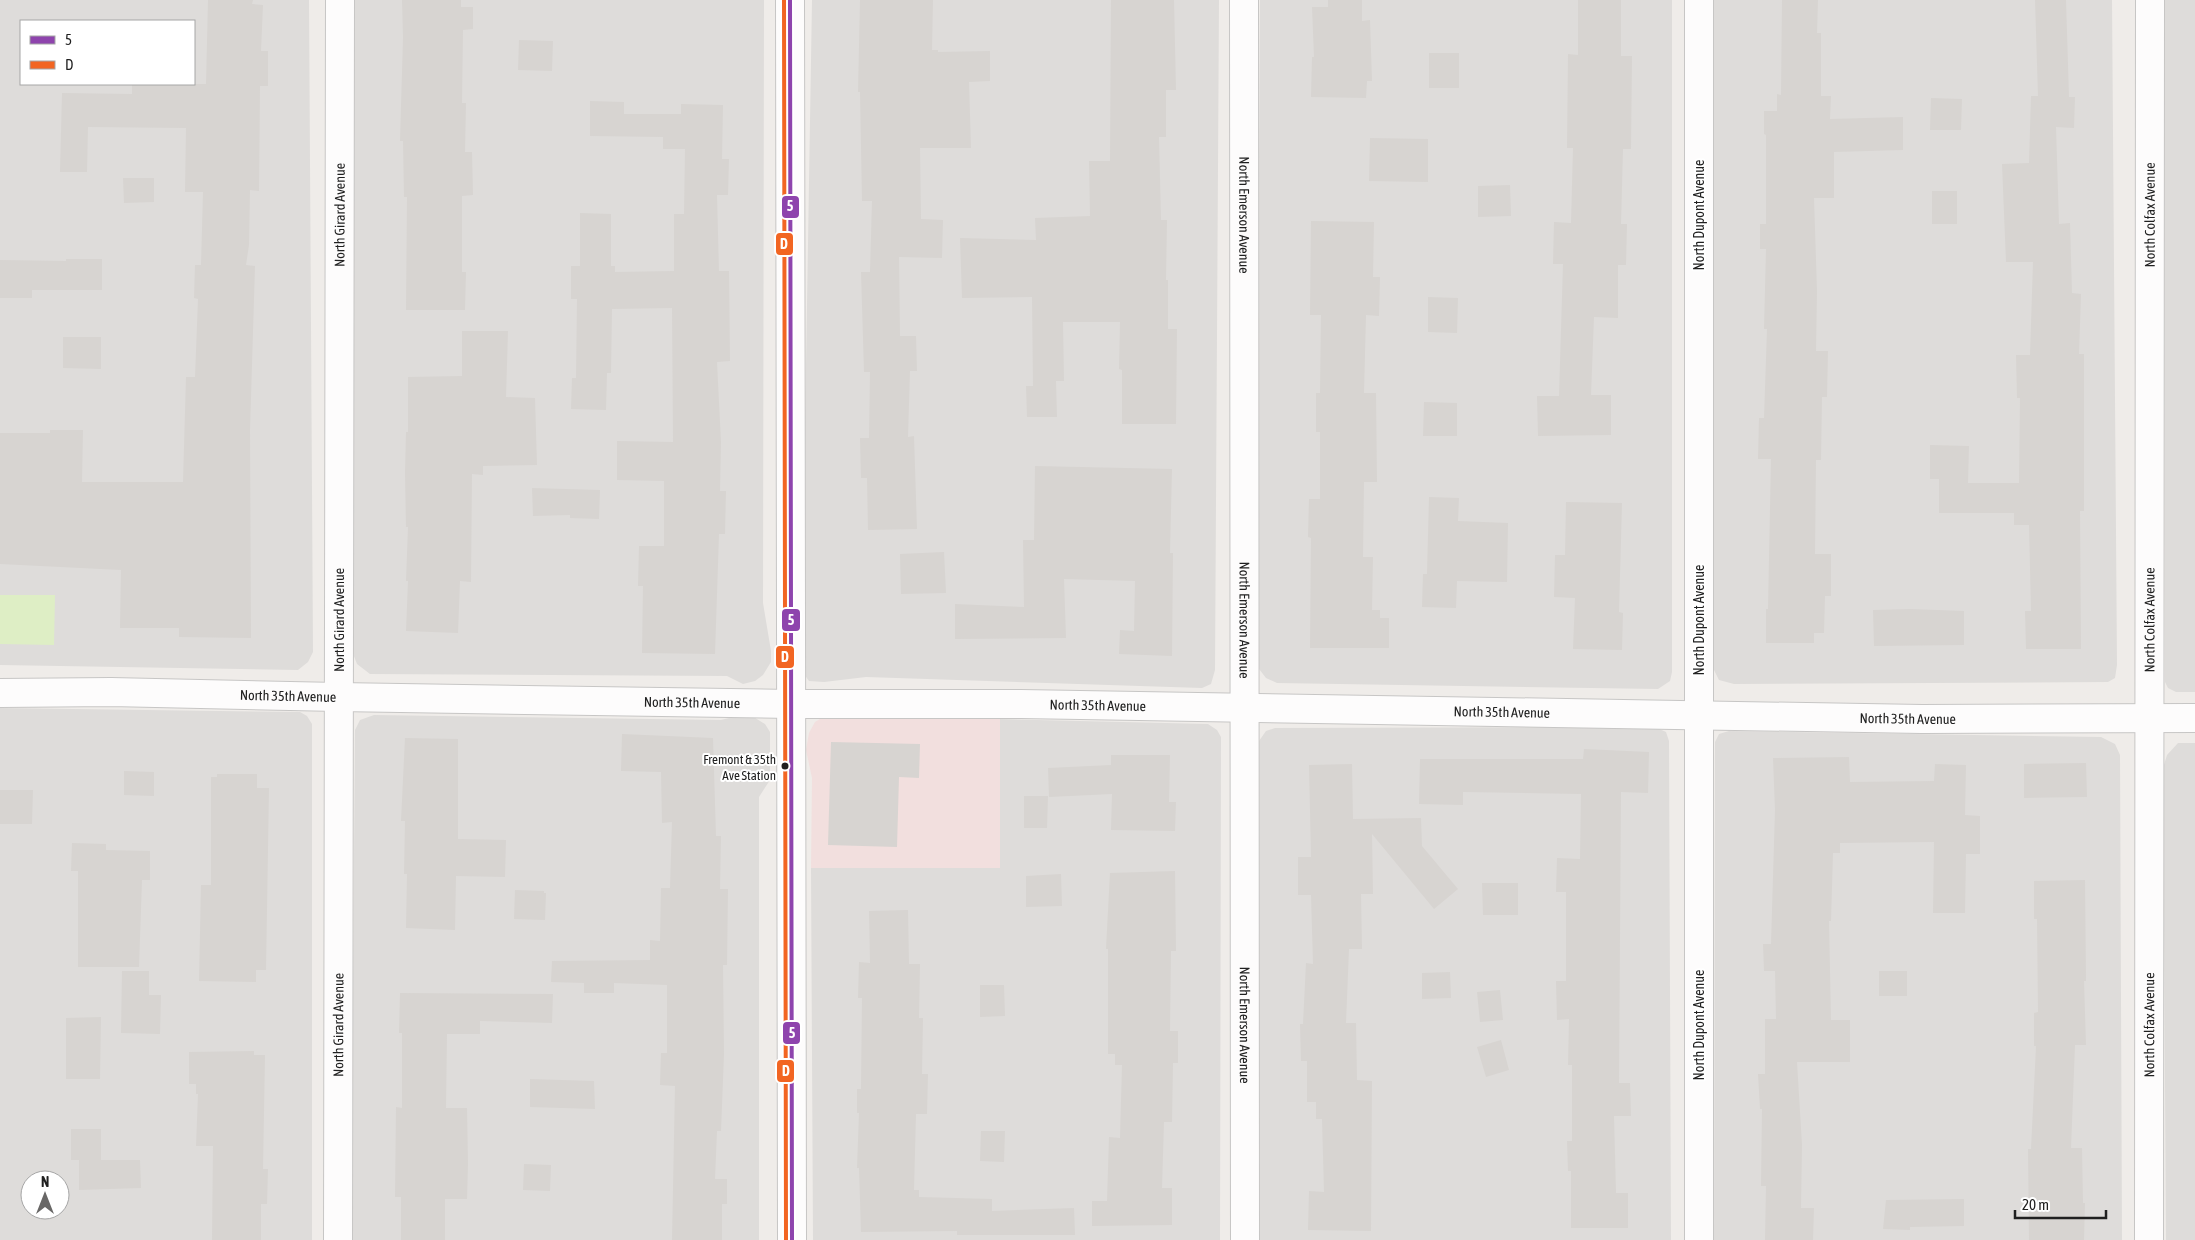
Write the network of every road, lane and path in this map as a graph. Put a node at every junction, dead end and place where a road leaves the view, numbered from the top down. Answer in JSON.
{"nodes":[{"id":1,"x":340,"y":0,"type":"edge"},
{"id":2,"x":790,"y":0,"type":"edge"},
{"id":3,"x":1244,"y":0,"type":"edge"},
{"id":4,"x":1699,"y":0,"type":"edge"},
{"id":5,"x":2150,"y":0,"type":"edge"},
{"id":6,"x":0,"y":693,"type":"edge"},
{"id":7,"x":338,"y":697,"type":"junction"},
{"id":8,"x":791,"y":704,"type":"junction"},
{"id":9,"x":1244,"y":708,"type":"junction"},
{"id":10,"x":1699,"y":716,"type":"junction"},
{"id":11,"x":2151,"y":717,"type":"junction"},
{"id":12,"x":2195,"y":718,"type":"edge"},
{"id":13,"x":338,"y":1240,"type":"edge"},
{"id":14,"x":792,"y":1240,"type":"edge"},
{"id":15,"x":1245,"y":1240,"type":"edge"},
{"id":16,"x":1699,"y":1240,"type":"edge"},
{"id":17,"x":2150,"y":1240,"type":"edge"}],
"edges":[{"from":1,"to":7,"type":"street","name":"North Girard Avenue"},
{"from":2,"to":8,"type":"street"},
{"from":3,"to":9,"type":"street","name":"North Emerson Avenue"},
{"from":4,"to":10,"type":"street","name":"North Dupont Avenue"},
{"from":5,"to":11,"type":"street","name":"North Colfax Avenue"},
{"from":6,"to":7,"type":"street","name":"North 35th Avenue"},
{"from":7,"to":8,"type":"street","name":"North 35th Avenue"},
{"from":7,"to":13,"type":"street","name":"North Girard Avenue"},
{"from":8,"to":9,"type":"street","name":"North 35th Avenue"},
{"from":8,"to":14,"type":"street"},
{"from":9,"to":10,"type":"street","name":"North 35th Avenue"},
{"from":9,"to":15,"type":"street","name":"North Emerson Avenue"},
{"from":10,"to":11,"type":"street","name":"North 35th Avenue"},
{"from":10,"to":16,"type":"street","name":"North Dupont Avenue"},
{"from":11,"to":12,"type":"street","name":"North 35th Avenue"},
{"from":11,"to":17,"type":"street","name":"North Colfax Avenue"}]}
